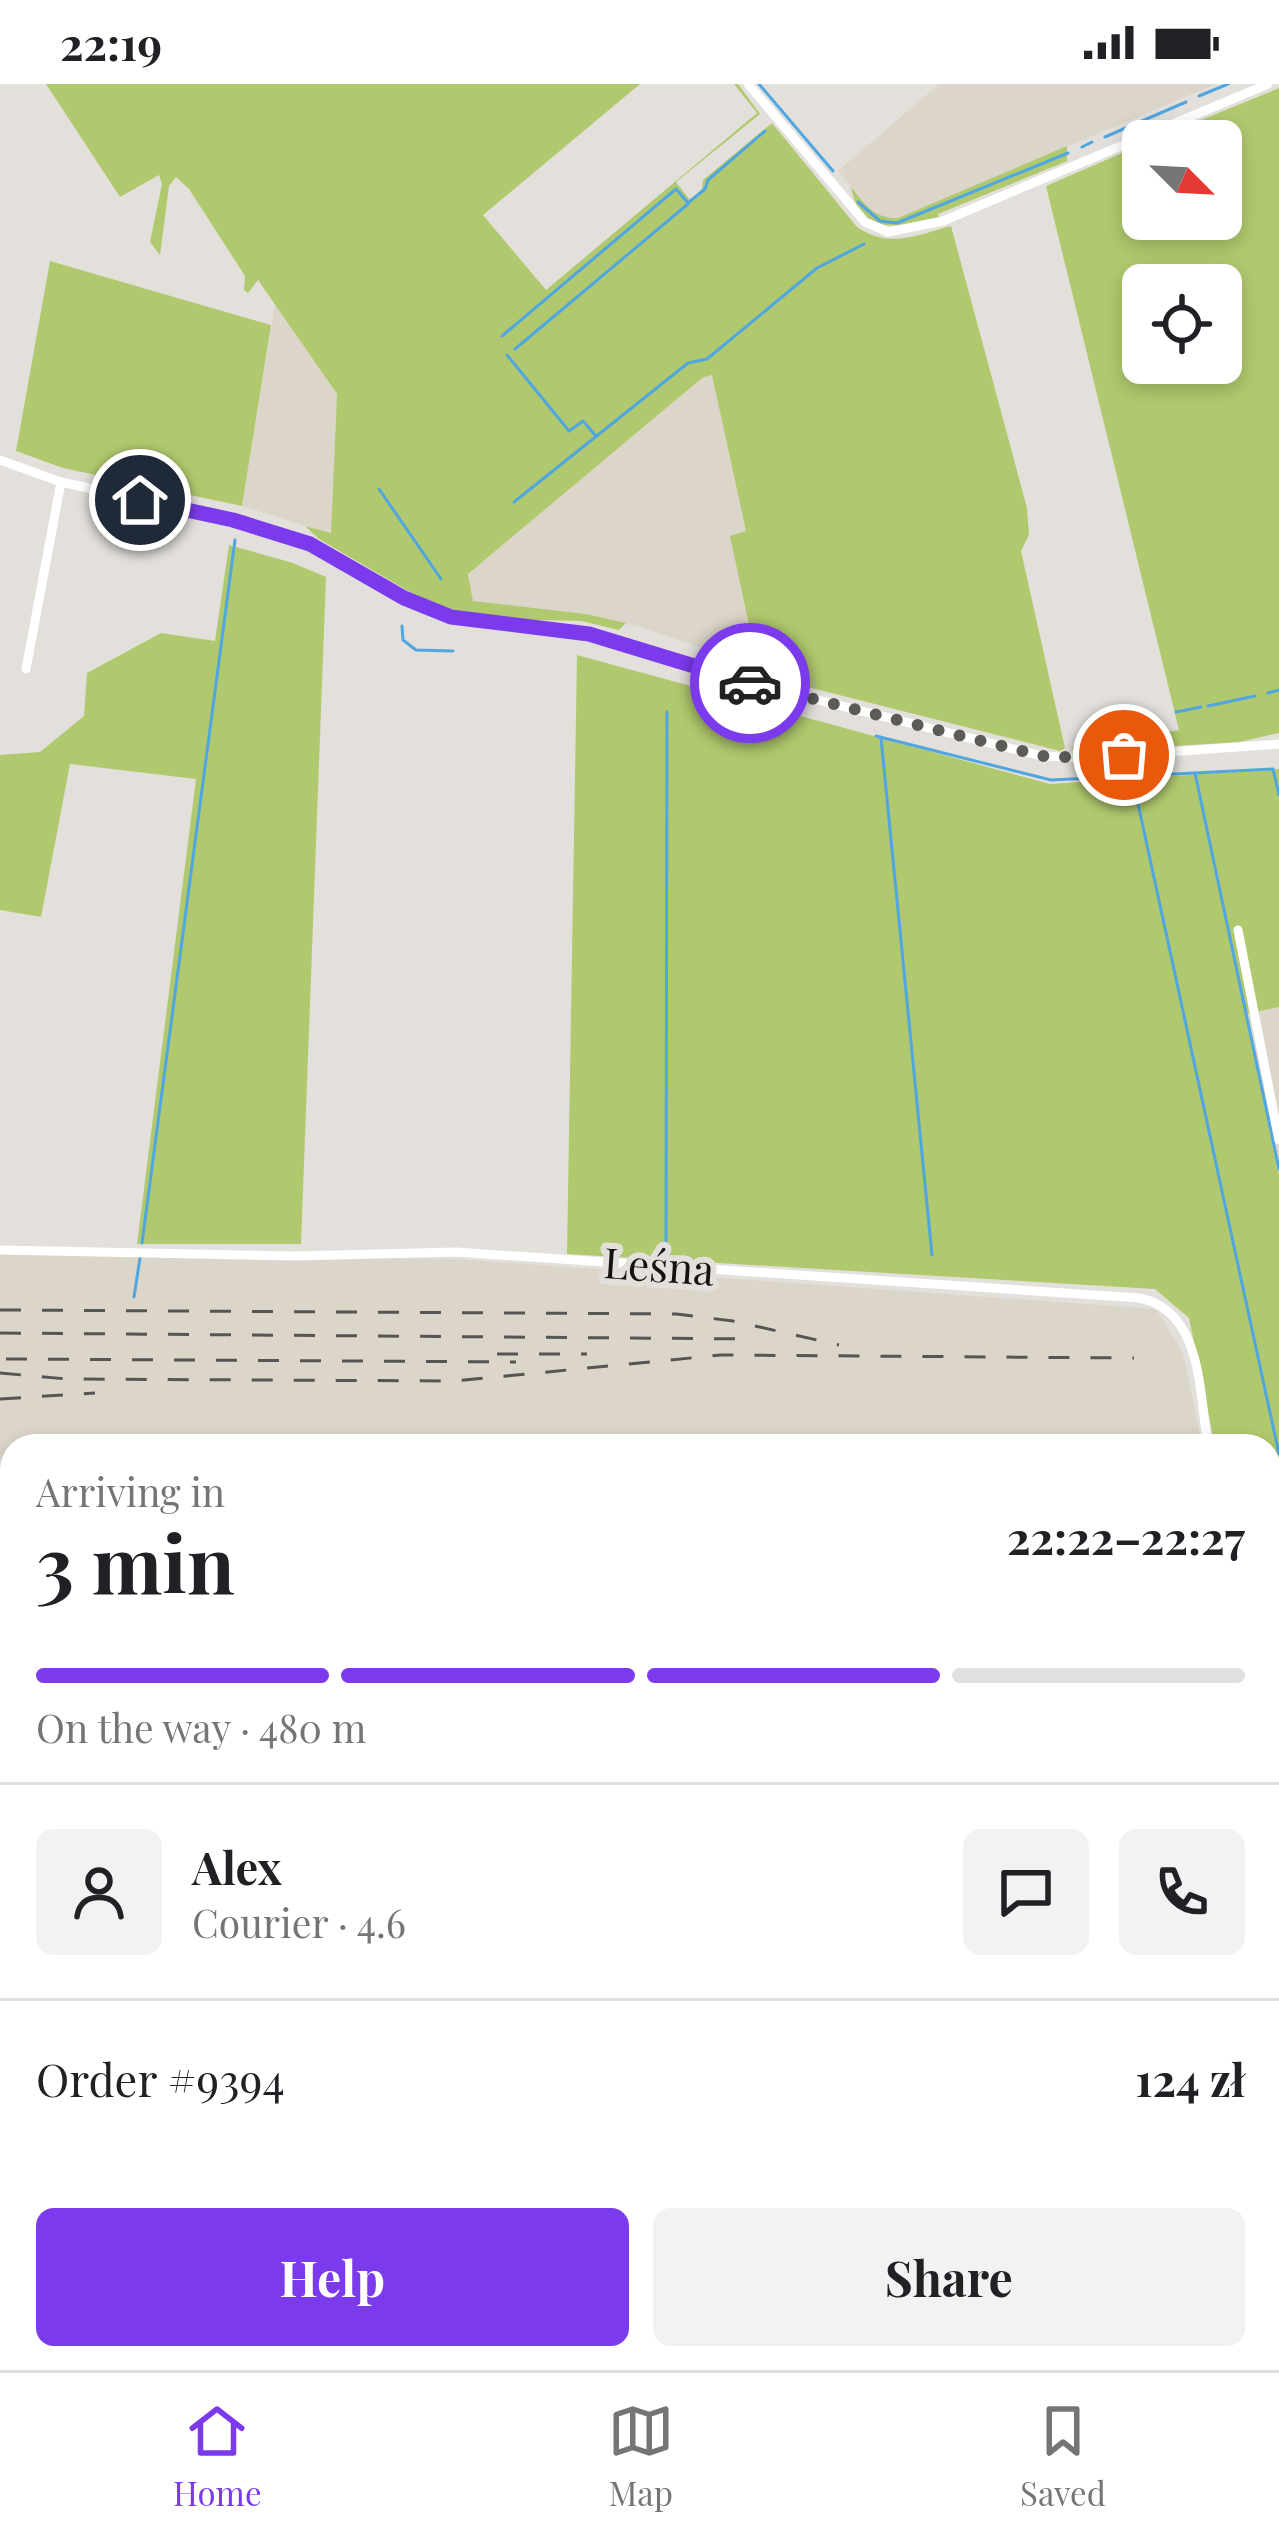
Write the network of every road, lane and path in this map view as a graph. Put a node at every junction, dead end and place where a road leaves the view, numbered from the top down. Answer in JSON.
{"nodes":[{"id":1,"x":748,"y":84,"type":"edge"},
{"id":2,"x":1268,"y":84,"type":"edge"},
{"id":3,"x":0,"y":460,"type":"edge"},
{"id":4,"x":62,"y":482,"type":"junction"},
{"id":5,"x":26,"y":669,"type":"dead end"},
{"id":6,"x":1279,"y":744,"type":"edge"},
{"id":7,"x":1238,"y":930,"type":"dead end"},
{"id":8,"x":1279,"y":1140,"type":"edge"},
{"id":9,"x":0,"y":1250,"type":"edge"},
{"id":10,"x":1206,"y":1434,"type":"edge"}],
"edges":[{"from":1,"to":2,"type":"street"},
{"from":3,"to":4,"type":"street"},
{"from":4,"to":5,"type":"street"},
{"from":4,"to":6,"type":"street"},
{"from":7,"to":8,"type":"street"},
{"from":9,"to":10,"type":"street","name":"Leśna"}]}
